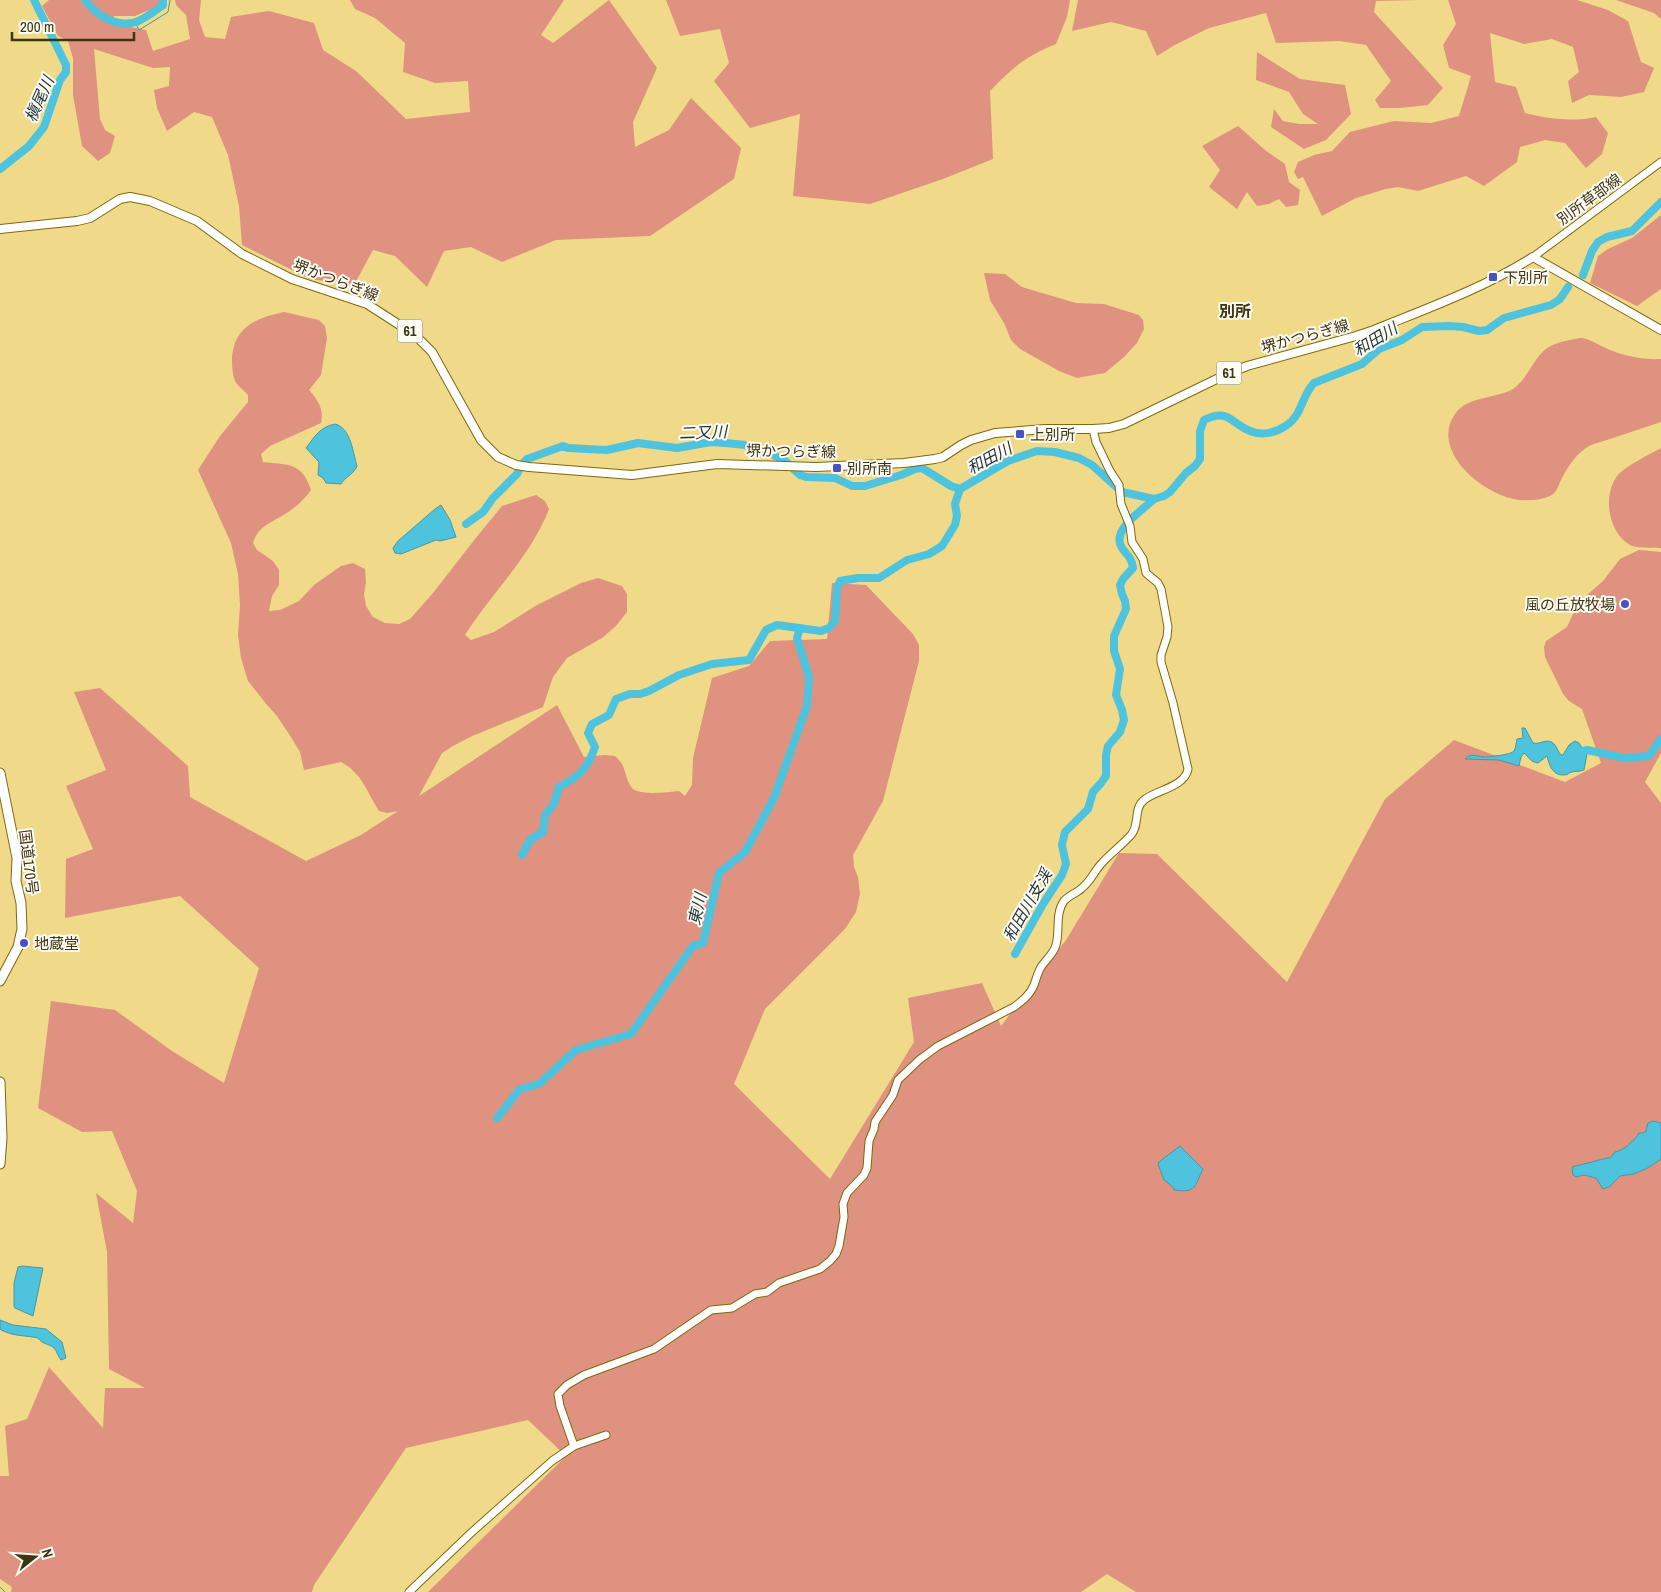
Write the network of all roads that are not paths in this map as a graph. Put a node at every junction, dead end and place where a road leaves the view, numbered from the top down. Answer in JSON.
{"nodes":[{"id":1,"x":1661,"y":162,"type":"edge"},
{"id":2,"x":0,"y":230,"type":"edge"},
{"id":3,"x":1533,"y":257,"type":"junction"},
{"id":4,"x":1661,"y":330,"type":"edge"},
{"id":5,"x":1093,"y":429,"type":"junction"},
{"id":6,"x":0,"y":773,"type":"edge"},
{"id":7,"x":0,"y":981,"type":"edge"},
{"id":8,"x":0,"y":1082,"type":"edge"},
{"id":9,"x":0,"y":1164,"type":"edge"},
{"id":10,"x":606,"y":1435,"type":"dead end"},
{"id":11,"x":574,"y":1446,"type":"junction"},
{"id":12,"x":408,"y":1592,"type":"edge"}],
"edges":[{"from":1,"to":3,"type":"street","name":"別所草部線"},
{"from":2,"to":5,"type":"main road","name":"堺かつらぎ線","number":"61"},
{"from":3,"to":4,"type":"main road"},
{"from":3,"to":5,"type":"main road","name":"堺かつらぎ線","number":"61"},
{"from":5,"to":11,"type":"street"},
{"from":6,"to":7,"type":"highway","name":"国道170号"},
{"from":8,"to":9,"type":"highway"},
{"from":10,"to":11,"type":"street"},
{"from":11,"to":12,"type":"street"}]}
